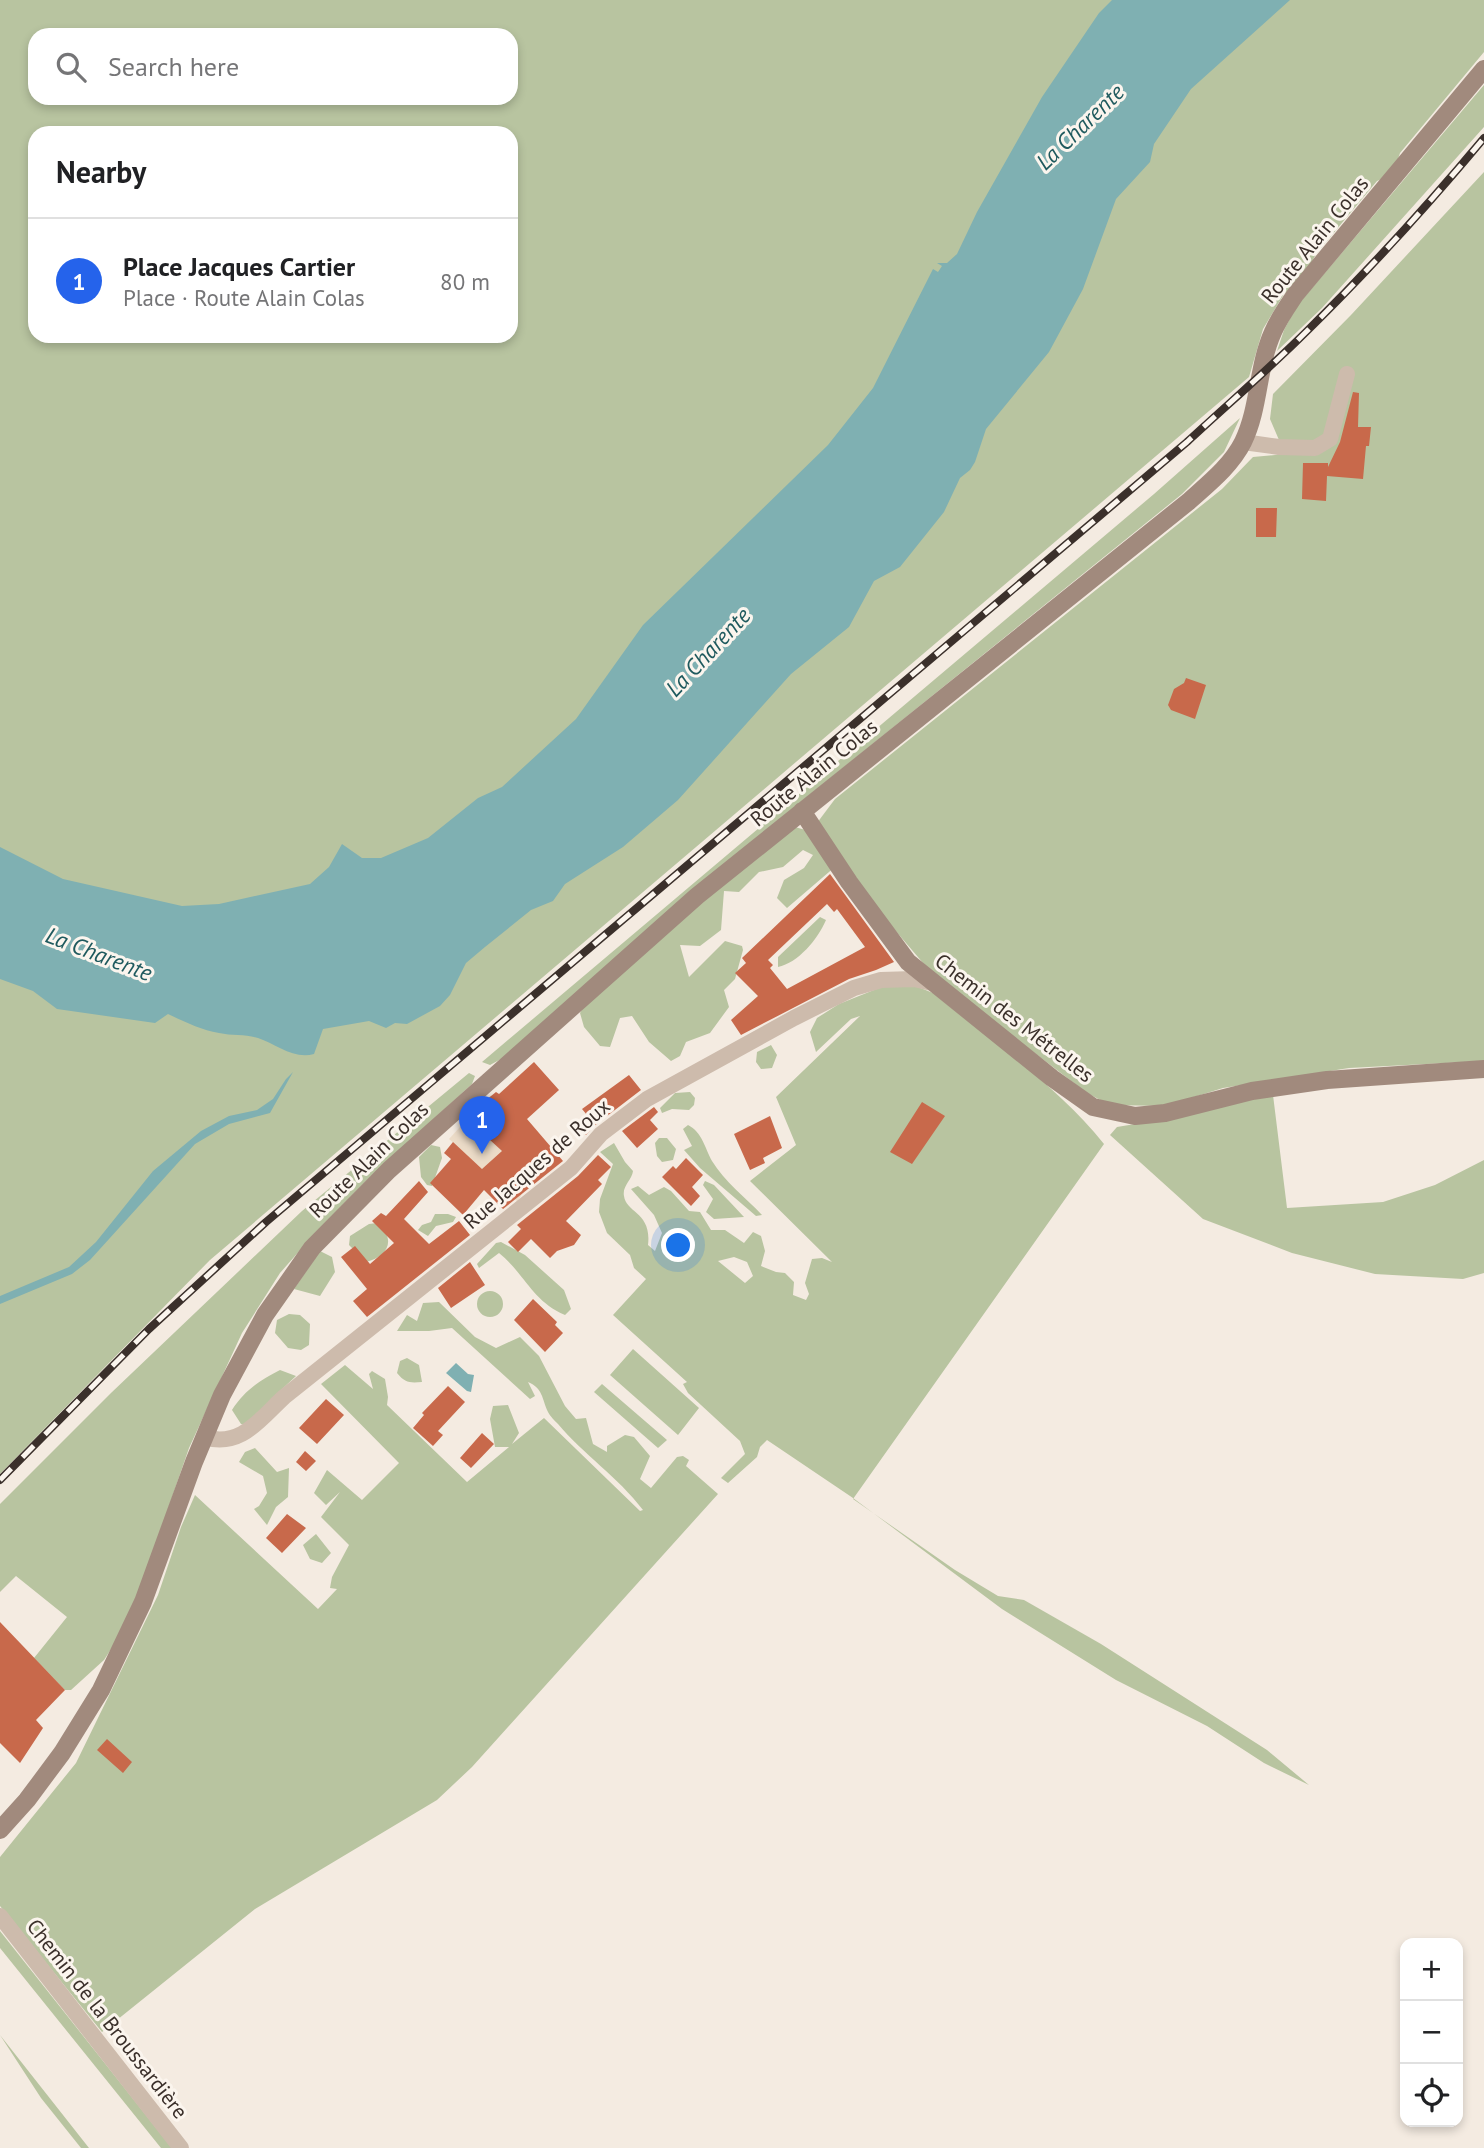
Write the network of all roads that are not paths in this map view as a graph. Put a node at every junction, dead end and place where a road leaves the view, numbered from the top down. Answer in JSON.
{"nodes":[{"id":1,"x":1484,"y":69,"type":"edge"},
{"id":2,"x":1347,"y":374,"type":"dead end"},
{"id":3,"x":1243,"y":442,"type":"junction"},
{"id":4,"x":802,"y":811,"type":"junction"},
{"id":5,"x":932,"y":983,"type":"junction"},
{"id":6,"x":1484,"y":1069,"type":"edge"},
{"id":7,"x":204,"y":1437,"type":"junction"},
{"id":8,"x":0,"y":1830,"type":"edge"},
{"id":9,"x":0,"y":1916,"type":"edge"},
{"id":10,"x":181,"y":2148,"type":"edge"}],
"edges":[{"from":1,"to":3,"type":"street","name":"Route Alain Colas"},
{"from":2,"to":3,"type":"street"},
{"from":3,"to":4,"type":"street","name":"Route Alain Colas"},
{"from":4,"to":5,"type":"street","name":"Chemin des Métrelles"},
{"from":4,"to":7,"type":"street","name":"Route Alain Colas"},
{"from":5,"to":6,"type":"street","name":"Chemin des Métrelles"},
{"from":5,"to":7,"type":"street","name":"Rue Jacques de Roux"},
{"from":7,"to":8,"type":"street","name":"Route Alain Colas"},
{"from":9,"to":10,"type":"street","name":"Chemin de la Broussardière"}]}
